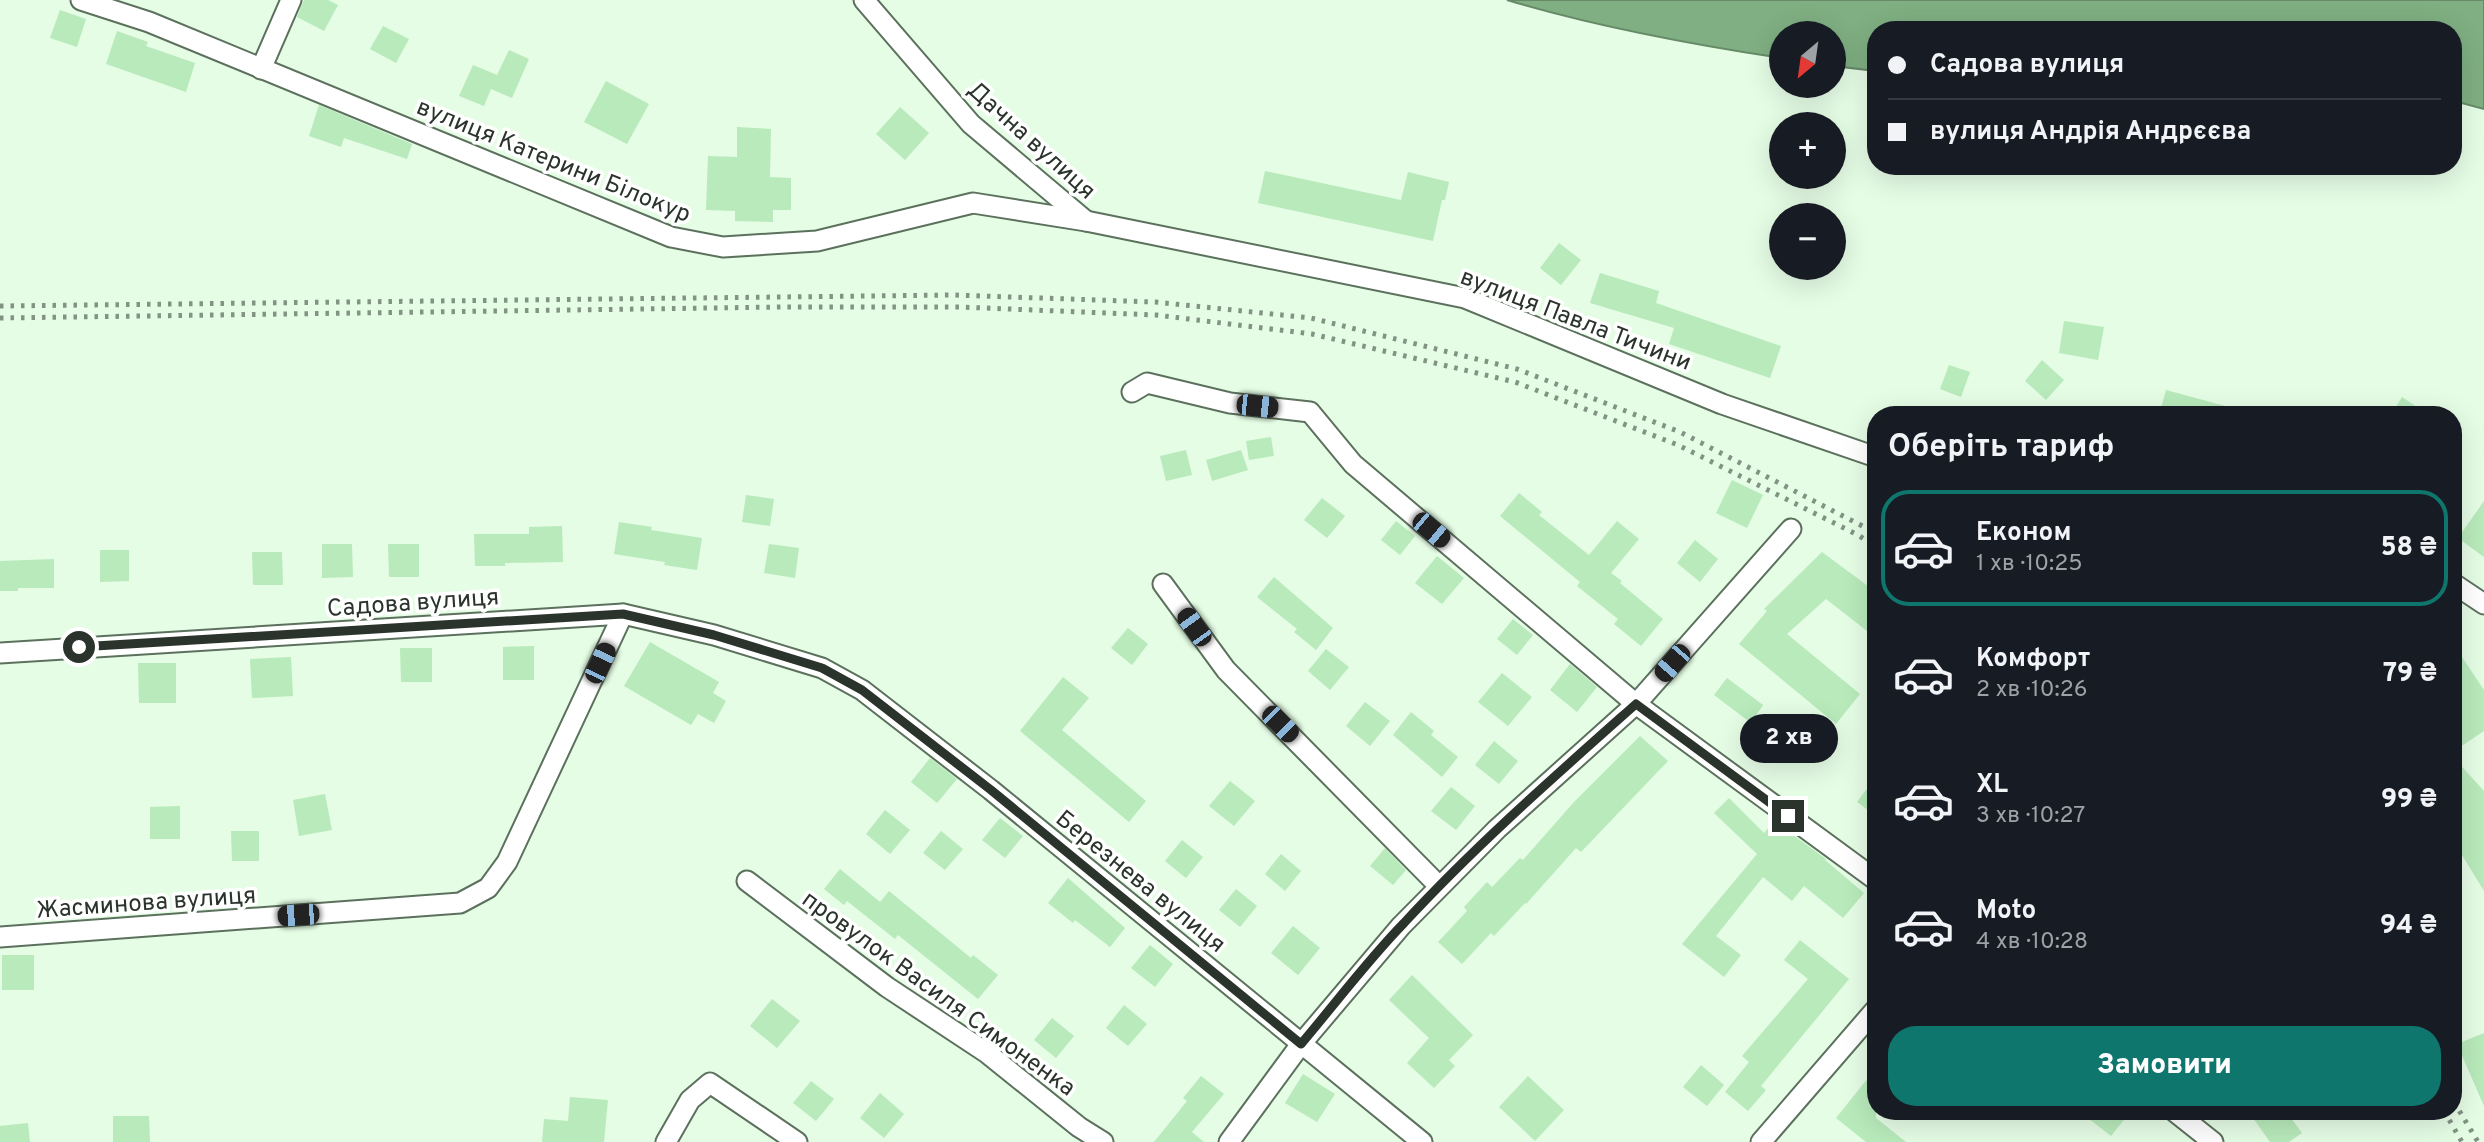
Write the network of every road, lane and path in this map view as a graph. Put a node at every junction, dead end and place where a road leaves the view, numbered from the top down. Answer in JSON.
{"nodes":[{"id":1,"x":81,"y":0,"type":"edge"},
{"id":2,"x":291,"y":0,"type":"edge"},
{"id":3,"x":864,"y":0,"type":"edge"},
{"id":4,"x":261,"y":69,"type":"junction"},
{"id":5,"x":1086,"y":221,"type":"junction"},
{"id":6,"x":1132,"y":391,"type":"dead end"},
{"id":7,"x":1867,"y":454,"type":"edge"},
{"id":8,"x":1791,"y":528,"type":"dead end"},
{"id":9,"x":1163,"y":584,"type":"dead end"},
{"id":10,"x":2462,"y":589,"type":"edge"},
{"id":11,"x":2484,"y":604,"type":"edge"},
{"id":12,"x":623,"y":614,"type":"junction"},
{"id":13,"x":0,"y":653,"type":"edge"},
{"id":14,"x":822,"y":668,"type":"joint"},
{"id":15,"x":1636,"y":704,"type":"junction"},
{"id":16,"x":1867,"y":873,"type":"edge"},
{"id":17,"x":747,"y":881,"type":"dead end"},
{"id":18,"x":1439,"y":886,"type":"junction"},
{"id":19,"x":0,"y":937,"type":"edge"},
{"id":20,"x":1867,"y":1019,"type":"edge"},
{"id":21,"x":1301,"y":1044,"type":"junction"},
{"id":22,"x":2185,"y":1120,"type":"edge"},
{"id":23,"x":666,"y":1142,"type":"edge"},
{"id":24,"x":797,"y":1142,"type":"edge"},
{"id":25,"x":1103,"y":1142,"type":"edge"},
{"id":26,"x":1229,"y":1142,"type":"edge"},
{"id":27,"x":1422,"y":1142,"type":"edge"},
{"id":28,"x":1761,"y":1142,"type":"edge"},
{"id":29,"x":2213,"y":1142,"type":"edge"}],
"edges":[{"from":1,"to":4,"type":"street","name":"вулиця Катерини Білокур"},
{"from":2,"to":4,"type":"street"},
{"from":3,"to":5,"type":"street","name":"Дачна вулиця"},
{"from":4,"to":5,"type":"street","name":"вулиця Катерини Білокур"},
{"from":5,"to":7,"type":"street","name":"вулиця Павла Тичини"},
{"from":6,"to":15,"type":"street"},
{"from":8,"to":15,"type":"street"},
{"from":9,"to":18,"type":"street"},
{"from":10,"to":11,"type":"street"},
{"from":12,"to":13,"type":"street","name":"Садова вулиця"},
{"from":12,"to":14,"type":"street","name":"Садова вулиця"},
{"from":12,"to":19,"type":"street","name":"Жасминова вулиця"},
{"from":14,"to":21,"type":"street","name":"Березнева вулиця"},
{"from":15,"to":16,"type":"street"},
{"from":15,"to":18,"type":"street"},
{"from":17,"to":25,"type":"street","name":"провулок Василя Симоненка"},
{"from":18,"to":21,"type":"street"},
{"from":20,"to":28,"type":"street"},
{"from":21,"to":26,"type":"street"},
{"from":21,"to":27,"type":"street","name":"Березнева вулиця"},
{"from":22,"to":29,"type":"street"},
{"from":23,"to":24,"type":"street"}]}
